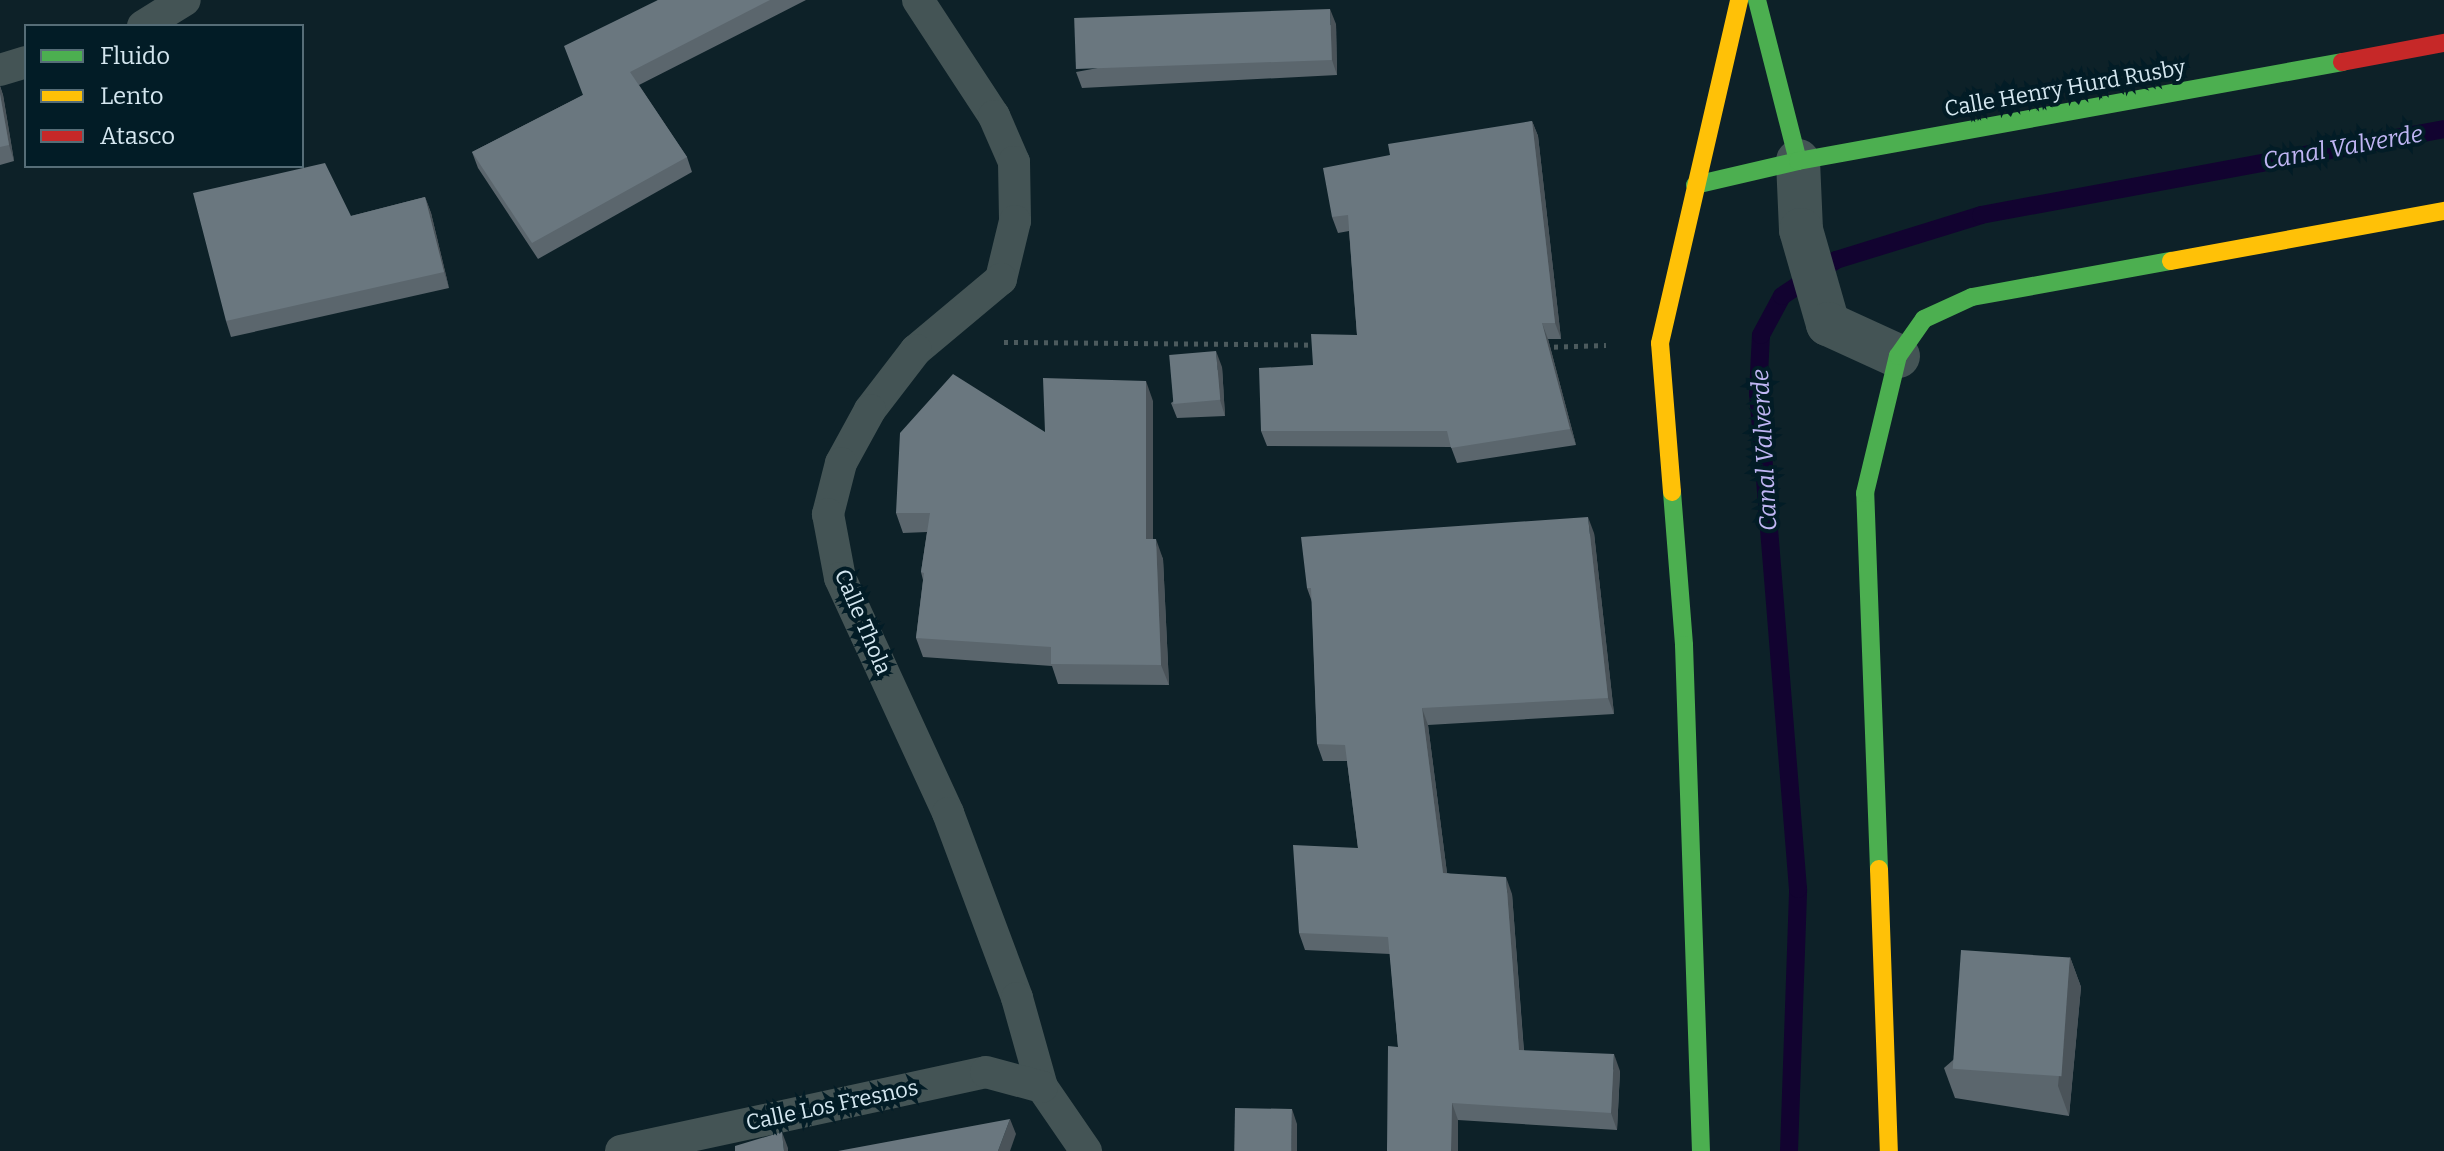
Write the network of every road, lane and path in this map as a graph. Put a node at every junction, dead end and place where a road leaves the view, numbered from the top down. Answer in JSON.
{"nodes":[{"id":1,"x":185,"y":0,"type":"edge"},
{"id":2,"x":918,"y":0,"type":"edge"},
{"id":3,"x":1739,"y":0,"type":"edge"},
{"id":4,"x":1757,"y":0,"type":"edge"},
{"id":5,"x":146,"y":24,"type":"edge"},
{"id":6,"x":2444,"y":43,"type":"edge"},
{"id":7,"x":24,"y":63,"type":"edge"},
{"id":8,"x":0,"y":70,"type":"edge"},
{"id":9,"x":1798,"y":161,"type":"junction"},
{"id":10,"x":1695,"y":185,"type":"junction"},
{"id":11,"x":2444,"y":211,"type":"edge"},
{"id":12,"x":1003,"y":342,"type":"dead end"},
{"id":13,"x":1660,"y":343,"type":"junction"},
{"id":14,"x":1332,"y":345,"type":"edge"},
{"id":15,"x":1531,"y":347,"type":"edge"},
{"id":16,"x":1898,"y":356,"type":"junction"},
{"id":17,"x":1042,"y":1087,"type":"junction"},
{"id":18,"x":621,"y":1151,"type":"edge"},
{"id":19,"x":1086,"y":1151,"type":"edge"},
{"id":20,"x":1701,"y":1151,"type":"edge"},
{"id":21,"x":1889,"y":1151,"type":"edge"}],
"edges":[{"from":1,"to":5,"type":"lane"},
{"from":2,"to":17,"type":"lane","name":"Calle Thola"},
{"from":3,"to":10,"type":"street"},
{"from":4,"to":9,"type":"street"},
{"from":6,"to":9,"type":"street","name":"Calle Henry Hurd Rusby"},
{"from":7,"to":8,"type":"lane"},
{"from":9,"to":10,"type":"street","name":"Calle Henry Hurd Rusby"},
{"from":9,"to":16,"type":"street"},
{"from":10,"to":13,"type":"street"},
{"from":11,"to":16,"type":"street"},
{"from":12,"to":14,"type":"path"},
{"from":13,"to":15,"type":"path"},
{"from":13,"to":20,"type":"street"},
{"from":16,"to":21,"type":"street"},
{"from":17,"to":18,"type":"lane","name":"Calle Los Fresnos"},
{"from":17,"to":19,"type":"lane","name":"Calle Thola"}]}
